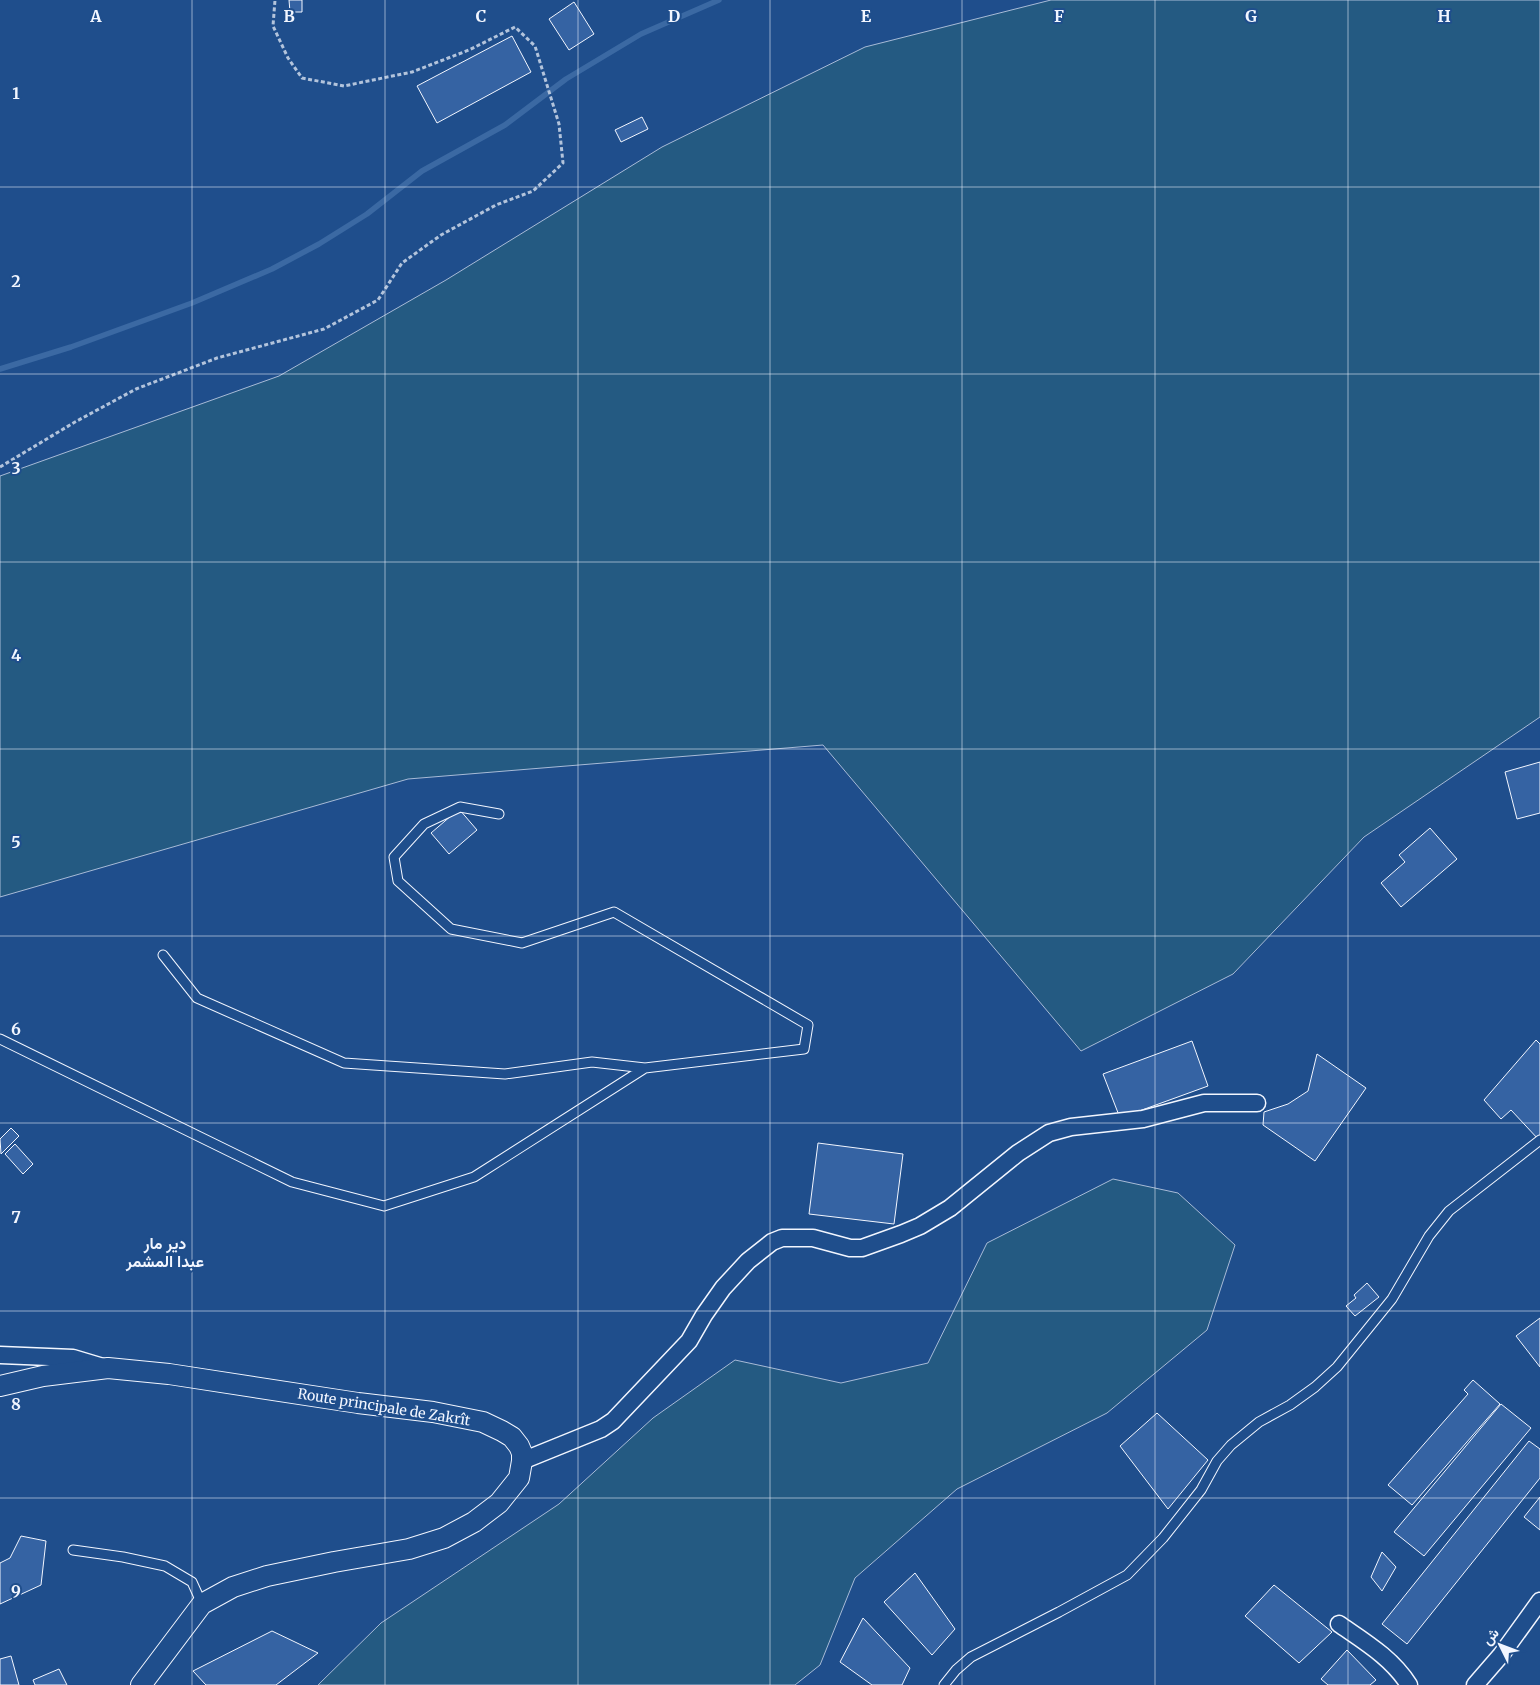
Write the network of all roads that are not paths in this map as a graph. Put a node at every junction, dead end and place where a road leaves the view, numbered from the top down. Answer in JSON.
{"nodes":[{"id":1,"x":499,"y":814,"type":"dead end"},
{"id":2,"x":163,"y":955,"type":"dead end"},
{"id":3,"x":0,"y":1039,"type":"edge"},
{"id":4,"x":645,"y":1068,"type":"junction"},
{"id":5,"x":1257,"y":1102,"type":"dead end"},
{"id":6,"x":1540,"y":1140,"type":"edge"},
{"id":7,"x":0,"y":1355,"type":"edge"},
{"id":8,"x":108,"y":1368,"type":"junction"},
{"id":9,"x":0,"y":1386,"type":"edge"},
{"id":10,"x":522,"y":1461,"type":"junction"},
{"id":11,"x":73,"y":1550,"type":"dead end"},
{"id":12,"x":1540,"y":1601,"type":"edge"},
{"id":13,"x":202,"y":1604,"type":"junction"},
{"id":14,"x":1339,"y":1624,"type":"dead end"},
{"id":15,"x":141,"y":1685,"type":"edge"},
{"id":16,"x":944,"y":1685,"type":"edge"},
{"id":17,"x":1409,"y":1685,"type":"edge"},
{"id":18,"x":1475,"y":1685,"type":"edge"}],
"edges":[{"from":1,"to":4,"type":"lane"},
{"from":2,"to":4,"type":"lane"},
{"from":3,"to":4,"type":"lane"},
{"from":5,"to":10,"type":"street"},
{"from":6,"to":16,"type":"lane"},
{"from":7,"to":8,"type":"street"},
{"from":8,"to":9,"type":"street","name":"Route principale de Zakrît"},
{"from":8,"to":10,"type":"street","name":"Route principale de Zakrît"},
{"from":10,"to":13,"type":"street"},
{"from":11,"to":13,"type":"lane"},
{"from":12,"to":18,"type":"street"},
{"from":13,"to":15,"type":"street"},
{"from":14,"to":17,"type":"street"}]}
